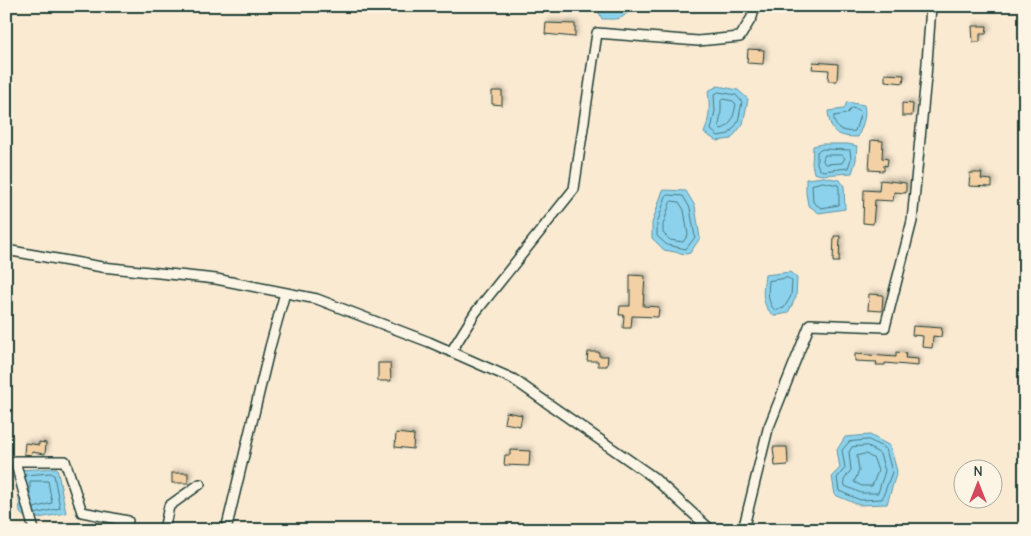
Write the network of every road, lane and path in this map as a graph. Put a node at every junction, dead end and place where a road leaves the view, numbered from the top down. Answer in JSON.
{"nodes":[{"id":1,"x":755,"y":6,"type":"edge"},
{"id":2,"x":931,"y":6,"type":"edge"},
{"id":3,"x":6,"y":250,"type":"edge"},
{"id":4,"x":285,"y":293,"type":"junction"},
{"id":5,"x":451,"y":352,"type":"junction"},
{"id":6,"x":11,"y":462,"type":"edge"},
{"id":7,"x":200,"y":484,"type":"dead end"},
{"id":8,"x":128,"y":522,"type":"dead end"},
{"id":9,"x":34,"y":530,"type":"edge"},
{"id":10,"x":164,"y":530,"type":"edge"},
{"id":11,"x":226,"y":530,"type":"edge"},
{"id":12,"x":711,"y":530,"type":"edge"},
{"id":13,"x":743,"y":530,"type":"edge"}],
"edges":[{"from":1,"to":5,"type":"street"},
{"from":2,"to":13,"type":"street"},
{"from":3,"to":4,"type":"street"},
{"from":4,"to":5,"type":"street"},
{"from":4,"to":11,"type":"street"},
{"from":5,"to":12,"type":"street"},
{"from":6,"to":8,"type":"street"},
{"from":6,"to":9,"type":"street"},
{"from":7,"to":10,"type":"street"}]}
